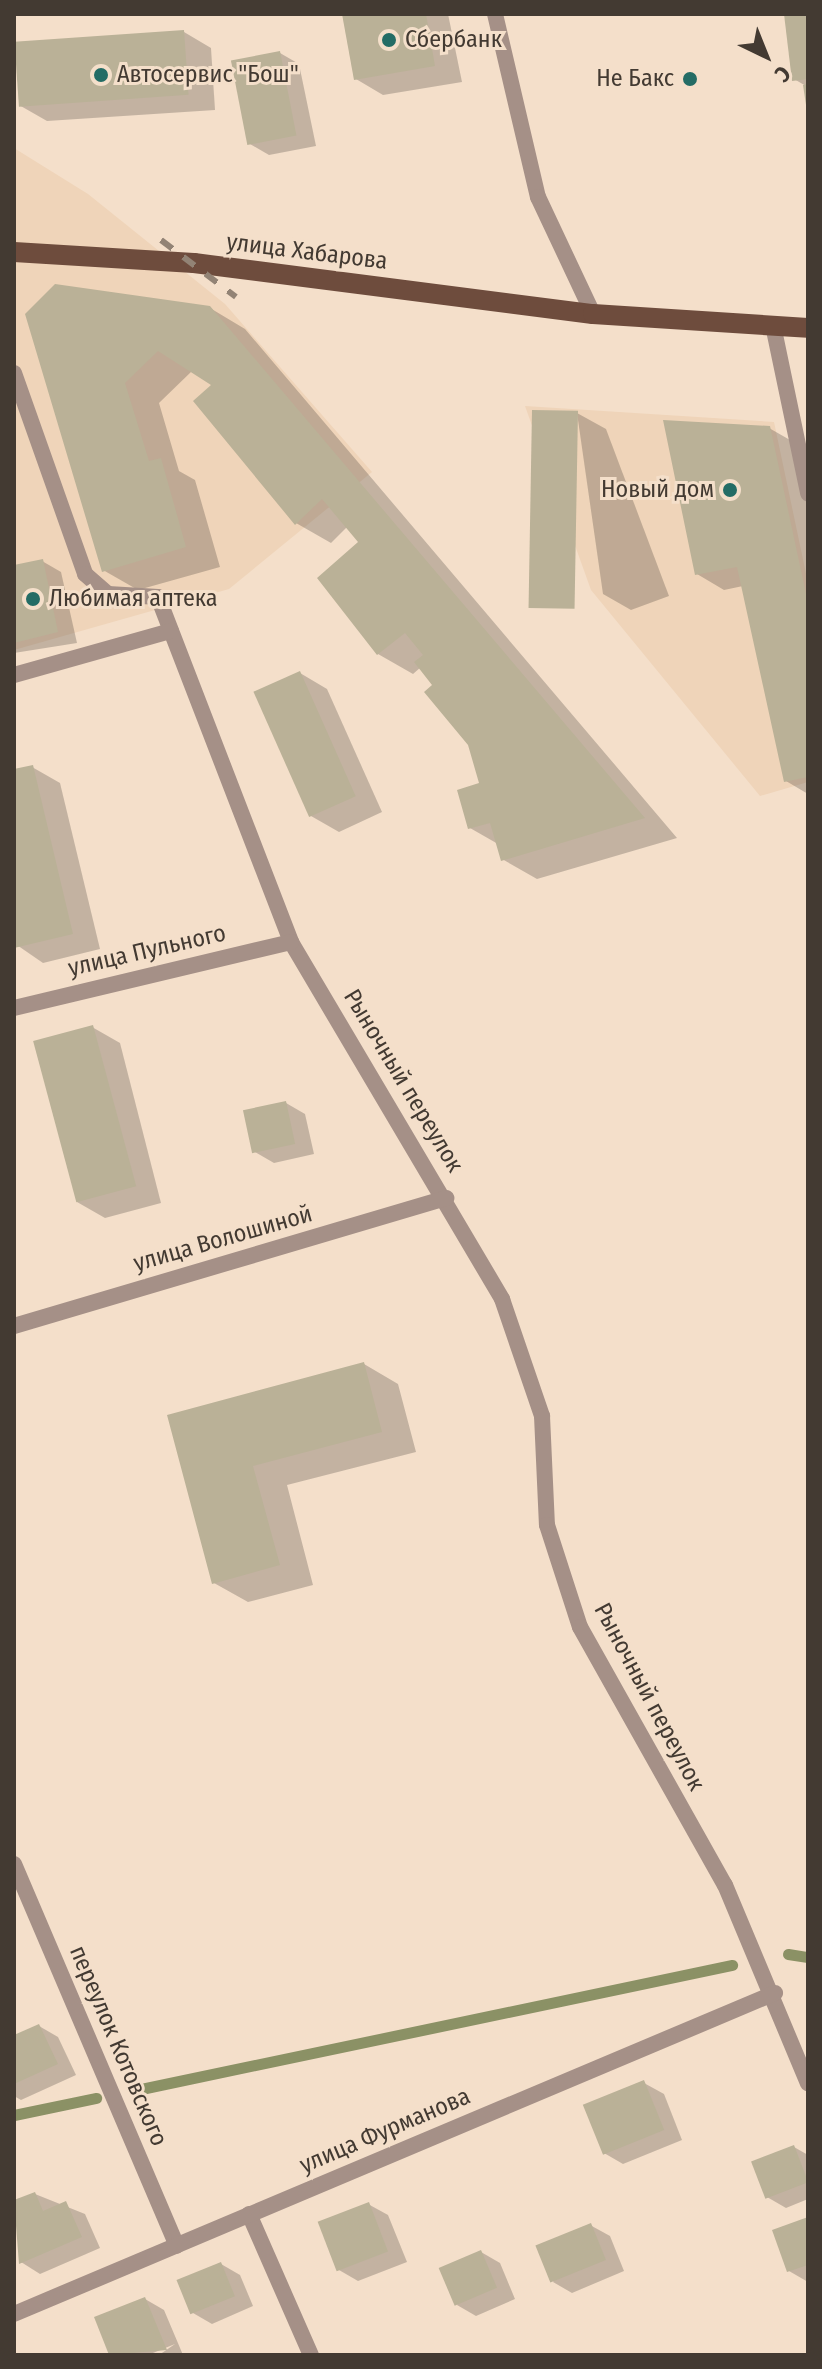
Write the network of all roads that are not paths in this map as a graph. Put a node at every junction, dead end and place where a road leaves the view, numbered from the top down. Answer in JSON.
{"nodes":[{"id":1,"x":495,"y":14,"type":"edge"},
{"id":2,"x":14,"y":252,"type":"edge"},
{"id":3,"x":593,"y":314,"type":"junction"},
{"id":4,"x":808,"y":328,"type":"edge"},
{"id":5,"x":774,"y":330,"type":"junction"},
{"id":6,"x":14,"y":373,"type":"edge"},
{"id":7,"x":808,"y":493,"type":"edge"},
{"id":8,"x":171,"y":631,"type":"junction"},
{"id":9,"x":14,"y":675,"type":"edge"},
{"id":10,"x":291,"y":942,"type":"junction"},
{"id":11,"x":14,"y":1008,"type":"edge"},
{"id":12,"x":446,"y":1198,"type":"junction"},
{"id":13,"x":14,"y":1326,"type":"edge"},
{"id":14,"x":14,"y":1864,"type":"edge"},
{"id":15,"x":775,"y":1993,"type":"junction"},
{"id":16,"x":808,"y":2083,"type":"edge"},
{"id":17,"x":249,"y":2214,"type":"junction"},
{"id":18,"x":177,"y":2246,"type":"junction"},
{"id":19,"x":14,"y":2314,"type":"edge"},
{"id":20,"x":311,"y":2355,"type":"edge"}],
"edges":[{"from":1,"to":3,"type":"street"},
{"from":2,"to":3,"type":"main road","name":"улица Хабарова"},
{"from":3,"to":5,"type":"main road","name":"улица Хабарова"},
{"from":4,"to":5,"type":"main road","name":"улица Хабарова"},
{"from":5,"to":7,"type":"street"},
{"from":6,"to":8,"type":"street","name":"Рыночный переулок"},
{"from":8,"to":9,"type":"street"},
{"from":8,"to":10,"type":"street","name":"Рыночный переулок"},
{"from":10,"to":11,"type":"street","name":"улица Пульного"},
{"from":10,"to":12,"type":"street","name":"Рыночный переулок"},
{"from":12,"to":13,"type":"street","name":"улица Волошиной"},
{"from":12,"to":15,"type":"street","name":"Рыночный переулок"},
{"from":14,"to":18,"type":"street","name":"переулок Котовского"},
{"from":15,"to":16,"type":"street","name":"Рыночный переулок"},
{"from":15,"to":17,"type":"street","name":"улица Фурманова"},
{"from":17,"to":18,"type":"street","name":"улица Фурманова"},
{"from":17,"to":20,"type":"street"},
{"from":18,"to":19,"type":"street","name":"улица Фурманова"}]}
